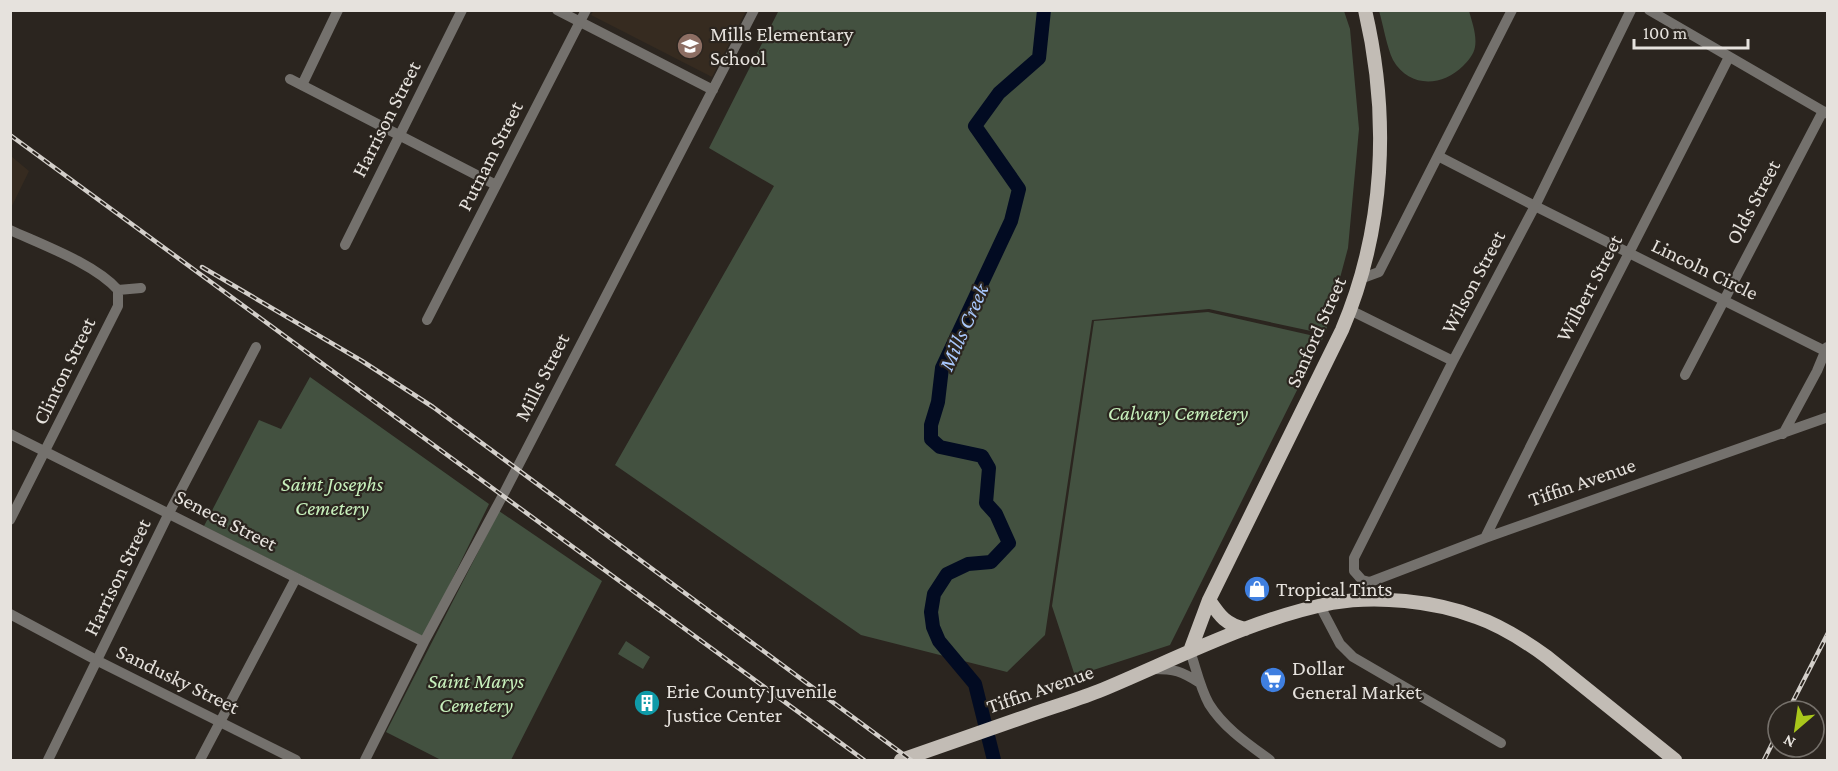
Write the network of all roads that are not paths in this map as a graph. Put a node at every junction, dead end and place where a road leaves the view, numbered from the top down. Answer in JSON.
{"nodes":[{"id":1,"x":338,"y":10,"type":"edge"},
{"id":2,"x":462,"y":10,"type":"edge"},
{"id":3,"x":557,"y":10,"type":"edge"},
{"id":4,"x":586,"y":10,"type":"edge"},
{"id":5,"x":754,"y":10,"type":"edge"},
{"id":6,"x":1365,"y":10,"type":"edge"},
{"id":7,"x":1512,"y":10,"type":"edge"},
{"id":8,"x":1631,"y":10,"type":"edge"},
{"id":9,"x":1649,"y":10,"type":"edge"},
{"id":10,"x":580,"y":22,"type":"junction"},
{"id":11,"x":1729,"y":57,"type":"junction"},
{"id":12,"x":290,"y":79,"type":"dead end"},
{"id":13,"x":302,"y":85,"type":"junction"},
{"id":14,"x":713,"y":90,"type":"junction"},
{"id":15,"x":1825,"y":113,"type":"edge"},
{"id":16,"x":399,"y":136,"type":"junction"},
{"id":17,"x":1438,"y":156,"type":"junction"},
{"id":18,"x":496,"y":185,"type":"junction"},
{"id":19,"x":1535,"y":206,"type":"junction"},
{"id":20,"x":10,"y":230,"type":"edge"},
{"id":21,"x":345,"y":245,"type":"dead end"},
{"id":22,"x":1630,"y":254,"type":"junction"},
{"id":23,"x":1360,"y":279,"type":"junction"},
{"id":24,"x":141,"y":288,"type":"dead end"},
{"id":25,"x":118,"y":290,"type":"junction"},
{"id":26,"x":1724,"y":300,"type":"junction"},
{"id":27,"x":1350,"y":310,"type":"junction"},
{"id":28,"x":427,"y":320,"type":"dead end"},
{"id":29,"x":256,"y":347,"type":"dead end"},
{"id":30,"x":1826,"y":349,"type":"edge"},
{"id":31,"x":1453,"y":361,"type":"junction"},
{"id":32,"x":1685,"y":375,"type":"dead end"},
{"id":33,"x":1827,"y":417,"type":"edge"},
{"id":34,"x":10,"y":434,"type":"edge"},
{"id":35,"x":1783,"y":434,"type":"junction"},
{"id":36,"x":46,"y":450,"type":"junction"},
{"id":37,"x":169,"y":513,"type":"junction"},
{"id":38,"x":10,"y":520,"type":"edge"},
{"id":39,"x":1485,"y":538,"type":"junction"},
{"id":40,"x":1354,"y":571,"type":"joint"},
{"id":41,"x":296,"y":578,"type":"junction"},
{"id":42,"x":1209,"y":600,"type":"junction"},
{"id":43,"x":1320,"y":606,"type":"junction"},
{"id":44,"x":10,"y":614,"type":"edge"},
{"id":45,"x":1245,"y":629,"type":"junction"},
{"id":46,"x":424,"y":642,"type":"junction"},
{"id":47,"x":1190,"y":651,"type":"junction"},
{"id":48,"x":98,"y":661,"type":"junction"},
{"id":49,"x":1149,"y":669,"type":"junction"},
{"id":50,"x":1200,"y":682,"type":"junction"},
{"id":51,"x":221,"y":722,"type":"junction"},
{"id":52,"x":1501,"y":743,"type":"dead end"},
{"id":53,"x":48,"y":760,"type":"edge"},
{"id":54,"x":200,"y":760,"type":"edge"},
{"id":55,"x":296,"y":760,"type":"edge"},
{"id":56,"x":365,"y":760,"type":"edge"},
{"id":57,"x":901,"y":760,"type":"edge"},
{"id":58,"x":1270,"y":760,"type":"edge"},
{"id":59,"x":1675,"y":760,"type":"edge"}],
"edges":[{"from":1,"to":13,"type":"street"},
{"from":2,"to":16,"type":"street","name":"Harrison Street"},
{"from":3,"to":10,"type":"street"},
{"from":4,"to":10,"type":"street","name":"Putnam Street"},
{"from":5,"to":14,"type":"street","name":"Mills Street"},
{"from":6,"to":23,"type":"main road"},
{"from":7,"to":17,"type":"street","name":"Sanford Street"},
{"from":8,"to":19,"type":"street","name":"Wilson Street"},
{"from":9,"to":11,"type":"street"},
{"from":10,"to":14,"type":"street"},
{"from":10,"to":18,"type":"street","name":"Putnam Street"},
{"from":11,"to":15,"type":"street"},
{"from":11,"to":22,"type":"street","name":"Wilbert Street"},
{"from":12,"to":13,"type":"street"},
{"from":13,"to":16,"type":"street"},
{"from":14,"to":46,"type":"street","name":"Mills Street"},
{"from":15,"to":26,"type":"street","name":"Olds Street"},
{"from":16,"to":18,"type":"street"},
{"from":16,"to":21,"type":"street","name":"Harrison Street"},
{"from":17,"to":19,"type":"street","name":"Lincoln Circle"},
{"from":17,"to":23,"type":"street","name":"Sanford Street"},
{"from":18,"to":28,"type":"street","name":"Putnam Street"},
{"from":19,"to":22,"type":"street","name":"Lincoln Circle"},
{"from":19,"to":31,"type":"street","name":"Wilson Street"},
{"from":20,"to":25,"type":"street"},
{"from":22,"to":26,"type":"street","name":"Lincoln Circle"},
{"from":22,"to":39,"type":"street","name":"Wilbert Street"},
{"from":23,"to":27,"type":"main road","name":"Sanford Street"},
{"from":24,"to":25,"type":"street"},
{"from":25,"to":36,"type":"street","name":"Clinton Street"},
{"from":26,"to":30,"type":"street","name":"Lincoln Circle"},
{"from":26,"to":32,"type":"street","name":"Olds Street"},
{"from":27,"to":31,"type":"street"},
{"from":27,"to":42,"type":"main road","name":"Sanford Street"},
{"from":29,"to":37,"type":"street","name":"Harrison Street"},
{"from":30,"to":35,"type":"street"},
{"from":31,"to":40,"type":"street","name":"Wilson Street"},
{"from":33,"to":35,"type":"street","name":"Tiffin Avenue"},
{"from":34,"to":36,"type":"street","name":"Seneca Street"},
{"from":35,"to":39,"type":"street","name":"Tiffin Avenue"},
{"from":36,"to":37,"type":"street","name":"Seneca Street"},
{"from":36,"to":38,"type":"street","name":"Clinton Street"},
{"from":37,"to":41,"type":"street","name":"Seneca Street"},
{"from":37,"to":48,"type":"street","name":"Harrison Street"},
{"from":39,"to":40,"type":"street","name":"Tiffin Avenue"},
{"from":41,"to":46,"type":"street","name":"Seneca Street"},
{"from":41,"to":51,"type":"street"},
{"from":42,"to":45,"type":"main road"},
{"from":42,"to":47,"type":"main road","name":"Sanford Street"},
{"from":43,"to":45,"type":"main road","name":"Tiffin Avenue"},
{"from":43,"to":52,"type":"street"},
{"from":43,"to":59,"type":"main road","name":"Tiffin Avenue"},
{"from":44,"to":48,"type":"street","name":"Sandusky Street"},
{"from":45,"to":47,"type":"main road","name":"Tiffin Avenue"},
{"from":46,"to":56,"type":"street","name":"Mills Street"},
{"from":47,"to":49,"type":"main road","name":"Tiffin Avenue"},
{"from":47,"to":50,"type":"street"},
{"from":48,"to":51,"type":"street","name":"Sandusky Street"},
{"from":48,"to":53,"type":"street","name":"Harrison Street"},
{"from":49,"to":50,"type":"street"},
{"from":49,"to":57,"type":"main road","name":"Tiffin Avenue"},
{"from":50,"to":58,"type":"street"},
{"from":51,"to":54,"type":"street"},
{"from":51,"to":55,"type":"street","name":"Sandusky Street"}]}
